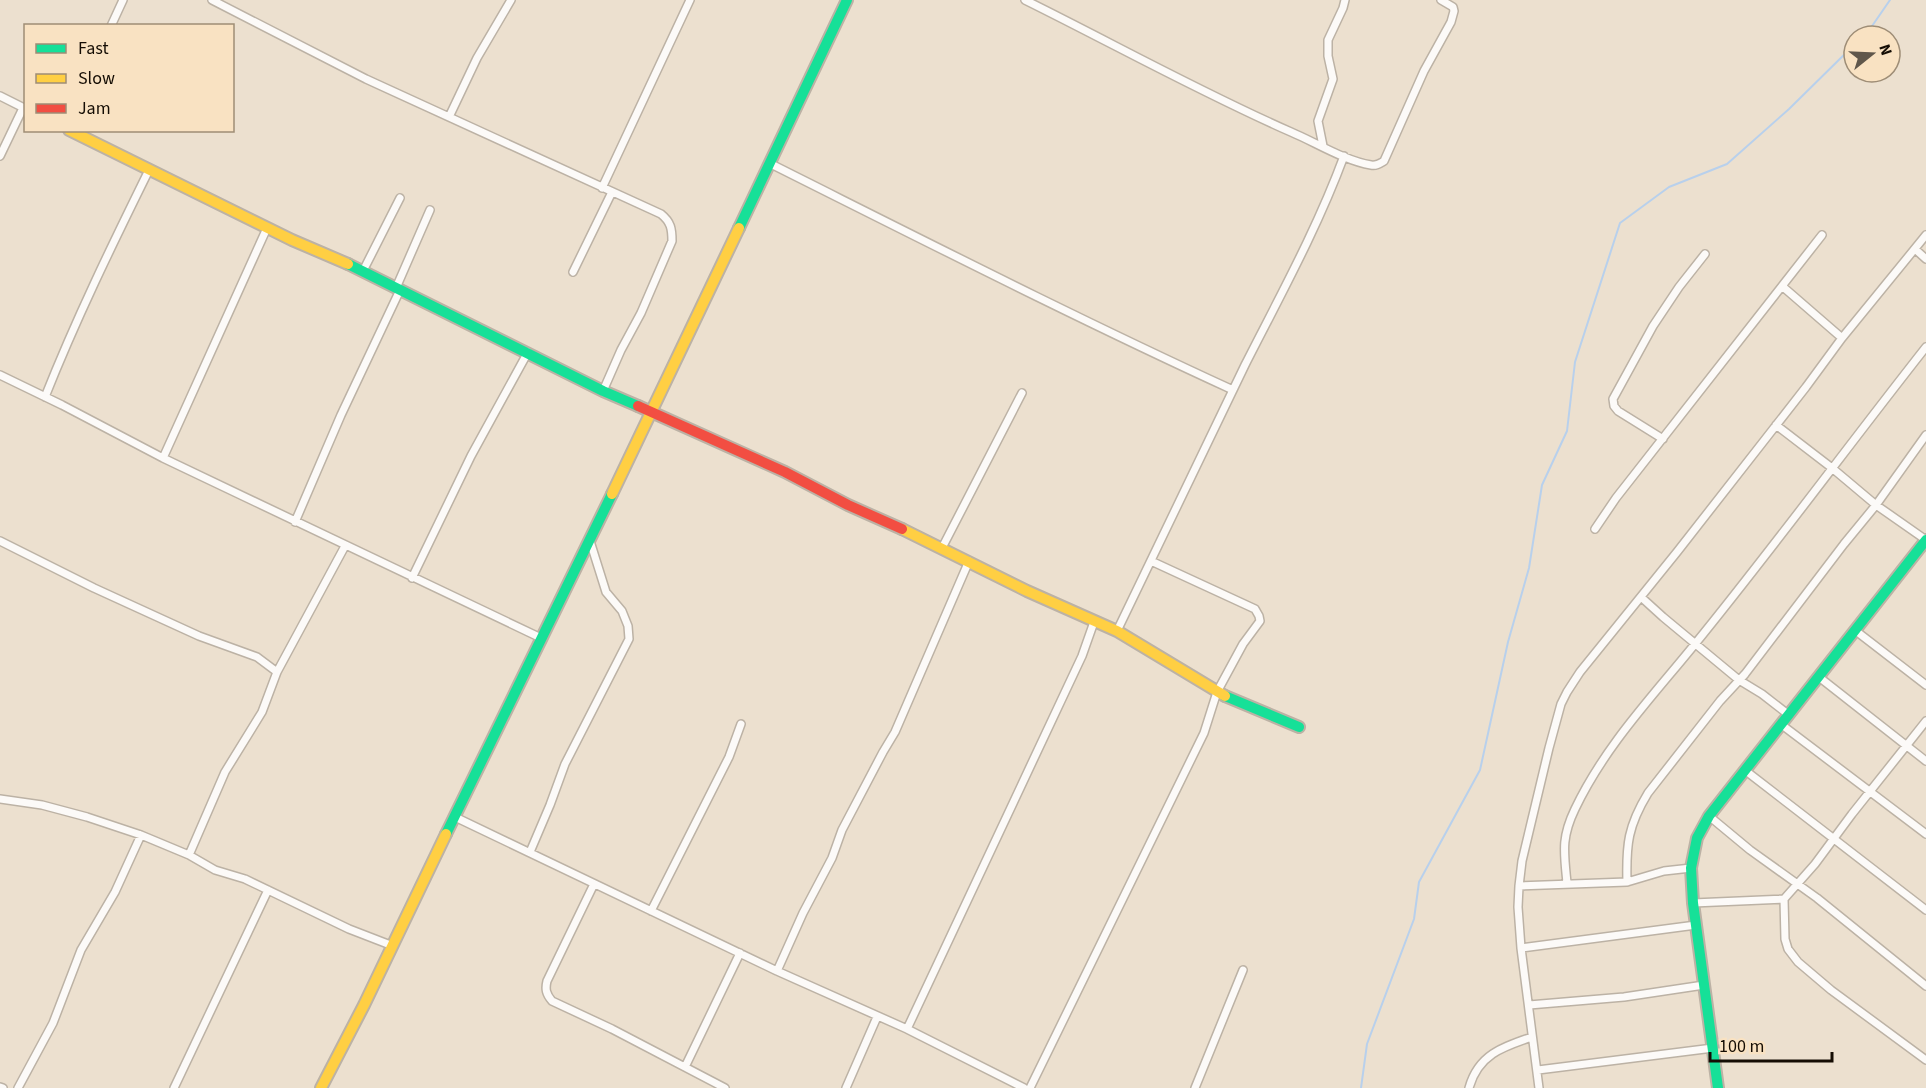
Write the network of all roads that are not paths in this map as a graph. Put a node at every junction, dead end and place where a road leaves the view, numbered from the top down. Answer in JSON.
{"nodes":[{"id":1,"x":123,"y":0,"type":"edge"},
{"id":2,"x":212,"y":0,"type":"edge"},
{"id":3,"x":511,"y":0,"type":"edge"},
{"id":4,"x":690,"y":0,"type":"edge"},
{"id":5,"x":847,"y":0,"type":"edge"},
{"id":6,"x":1025,"y":0,"type":"edge"},
{"id":7,"x":1345,"y":0,"type":"edge"},
{"id":8,"x":1441,"y":0,"type":"edge"},
{"id":9,"x":112,"y":24,"type":"edge"},
{"id":10,"x":0,"y":96,"type":"edge"},
{"id":11,"x":24,"y":109,"type":"edge"},
{"id":12,"x":449,"y":117,"type":"junction"},
{"id":13,"x":73,"y":132,"type":"edge"},
{"id":14,"x":1323,"y":146,"type":"junction"},
{"id":15,"x":0,"y":156,"type":"edge"},
{"id":16,"x":1344,"y":156,"type":"junction"},
{"id":17,"x":769,"y":163,"type":"junction"},
{"id":18,"x":149,"y":170,"type":"junction"},
{"id":19,"x":602,"y":188,"type":"junction"},
{"id":20,"x":612,"y":192,"type":"junction"},
{"id":21,"x":400,"y":198,"type":"dead end"},
{"id":22,"x":430,"y":210,"type":"dead end"},
{"id":23,"x":267,"y":228,"type":"junction"},
{"id":24,"x":1822,"y":235,"type":"dead end"},
{"id":25,"x":1926,"y":235,"type":"edge"},
{"id":26,"x":1915,"y":249,"type":"junction"},
{"id":27,"x":1706,"y":254,"type":"dead end"},
{"id":28,"x":1926,"y":259,"type":"edge"},
{"id":29,"x":363,"y":271,"type":"junction"},
{"id":30,"x":573,"y":272,"type":"dead end"},
{"id":31,"x":1782,"y":286,"type":"junction"},
{"id":32,"x":398,"y":289,"type":"junction"},
{"id":33,"x":1842,"y":338,"type":"junction"},
{"id":34,"x":1926,"y":347,"type":"edge"},
{"id":35,"x":528,"y":352,"type":"junction"},
{"id":36,"x":0,"y":375,"type":"edge"},
{"id":37,"x":1233,"y":390,"type":"junction"},
{"id":38,"x":603,"y":391,"type":"junction"},
{"id":39,"x":1022,"y":393,"type":"dead end"},
{"id":40,"x":45,"y":397,"type":"junction"},
{"id":41,"x":650,"y":410,"type":"junction"},
{"id":42,"x":1776,"y":425,"type":"junction"},
{"id":43,"x":1926,"y":435,"type":"edge"},
{"id":44,"x":1663,"y":439,"type":"junction"},
{"id":45,"x":163,"y":458,"type":"junction"},
{"id":46,"x":1832,"y":468,"type":"junction"},
{"id":47,"x":1876,"y":506,"type":"junction"},
{"id":48,"x":295,"y":522,"type":"junction"},
{"id":49,"x":1595,"y":530,"type":"dead end"},
{"id":50,"x":590,"y":540,"type":"junction"},
{"id":51,"x":1926,"y":540,"type":"edge"},
{"id":52,"x":0,"y":541,"type":"edge"},
{"id":53,"x":345,"y":546,"type":"junction"},
{"id":54,"x":942,"y":548,"type":"junction"},
{"id":55,"x":969,"y":561,"type":"junction"},
{"id":56,"x":1150,"y":561,"type":"junction"},
{"id":57,"x":412,"y":578,"type":"junction"},
{"id":58,"x":1641,"y":597,"type":"junction"},
{"id":59,"x":1094,"y":622,"type":"junction"},
{"id":60,"x":1117,"y":631,"type":"junction"},
{"id":61,"x":1856,"y":631,"type":"junction"},
{"id":62,"x":541,"y":638,"type":"junction"},
{"id":63,"x":1695,"y":644,"type":"junction"},
{"id":64,"x":277,"y":672,"type":"junction"},
{"id":65,"x":1819,"y":677,"type":"junction"},
{"id":66,"x":1739,"y":681,"type":"junction"},
{"id":67,"x":1926,"y":685,"type":"edge"},
{"id":68,"x":1216,"y":692,"type":"junction"},
{"id":69,"x":1789,"y":716,"type":"junction"},
{"id":70,"x":1926,"y":721,"type":"edge"},
{"id":71,"x":741,"y":724,"type":"dead end"},
{"id":72,"x":1782,"y":725,"type":"junction"},
{"id":73,"x":1299,"y":727,"type":"dead end"},
{"id":74,"x":1906,"y":746,"type":"junction"},
{"id":75,"x":1926,"y":761,"type":"edge"},
{"id":76,"x":1746,"y":771,"type":"junction"},
{"id":77,"x":1870,"y":791,"type":"junction"},
{"id":78,"x":0,"y":799,"type":"edge"},
{"id":79,"x":1709,"y":816,"type":"junction"},
{"id":80,"x":455,"y":818,"type":"junction"},
{"id":81,"x":1926,"y":834,"type":"edge"},
{"id":82,"x":141,"y":836,"type":"junction"},
{"id":83,"x":1834,"y":838,"type":"junction"},
{"id":84,"x":530,"y":852,"type":"junction"},
{"id":85,"x":189,"y":855,"type":"junction"},
{"id":86,"x":1691,"y":868,"type":"junction"},
{"id":87,"x":1627,"y":882,"type":"junction"},
{"id":88,"x":1567,"y":883,"type":"junction"},
{"id":89,"x":594,"y":884,"type":"junction"},
{"id":90,"x":1797,"y":885,"type":"junction"},
{"id":91,"x":1519,"y":886,"type":"junction"},
{"id":92,"x":268,"y":890,"type":"junction"},
{"id":93,"x":1784,"y":899,"type":"junction"},
{"id":94,"x":1693,"y":903,"type":"junction"},
{"id":95,"x":1926,"y":910,"type":"edge"},
{"id":96,"x":651,"y":911,"type":"junction"},
{"id":97,"x":1696,"y":926,"type":"junction"},
{"id":98,"x":393,"y":946,"type":"junction"},
{"id":99,"x":1521,"y":948,"type":"junction"},
{"id":100,"x":740,"y":953,"type":"junction"},
{"id":101,"x":1243,"y":970,"type":"dead end"},
{"id":102,"x":777,"y":971,"type":"junction"},
{"id":103,"x":1704,"y":984,"type":"junction"},
{"id":104,"x":1926,"y":986,"type":"edge"},
{"id":105,"x":1529,"y":1005,"type":"junction"},
{"id":106,"x":878,"y":1017,"type":"junction"},
{"id":107,"x":907,"y":1029,"type":"junction"},
{"id":108,"x":1532,"y":1037,"type":"junction"},
{"id":109,"x":1713,"y":1048,"type":"junction"},
{"id":110,"x":1926,"y":1060,"type":"edge"},
{"id":111,"x":685,"y":1068,"type":"junction"},
{"id":112,"x":1538,"y":1070,"type":"junction"},
{"id":113,"x":18,"y":1088,"type":"edge"},
{"id":114,"x":174,"y":1088,"type":"edge"},
{"id":115,"x":321,"y":1088,"type":"edge"},
{"id":116,"x":725,"y":1088,"type":"edge"},
{"id":117,"x":846,"y":1088,"type":"edge"},
{"id":118,"x":1024,"y":1088,"type":"edge"},
{"id":119,"x":1030,"y":1088,"type":"edge"},
{"id":120,"x":1195,"y":1088,"type":"edge"},
{"id":121,"x":1469,"y":1088,"type":"edge"},
{"id":122,"x":1539,"y":1088,"type":"edge"},
{"id":123,"x":1718,"y":1088,"type":"edge"}],
"edges":[{"from":1,"to":9,"type":"street"},
{"from":2,"to":12,"type":"street"},
{"from":3,"to":12,"type":"street"},
{"from":4,"to":19,"type":"street"},
{"from":5,"to":17,"type":"street"},
{"from":6,"to":14,"type":"street"},
{"from":7,"to":14,"type":"street"},
{"from":8,"to":16,"type":"street"},
{"from":10,"to":11,"type":"street"},
{"from":11,"to":15,"type":"street"},
{"from":12,"to":19,"type":"street"},
{"from":13,"to":18,"type":"street"},
{"from":14,"to":16,"type":"street"},
{"from":16,"to":37,"type":"street"},
{"from":17,"to":37,"type":"street"},
{"from":17,"to":41,"type":"street"},
{"from":18,"to":23,"type":"street"},
{"from":18,"to":40,"type":"street"},
{"from":19,"to":20,"type":"street"},
{"from":20,"to":30,"type":"street"},
{"from":20,"to":38,"type":"street"},
{"from":21,"to":29,"type":"street"},
{"from":22,"to":32,"type":"street"},
{"from":23,"to":29,"type":"street"},
{"from":23,"to":45,"type":"street"},
{"from":24,"to":31,"type":"street"},
{"from":25,"to":26,"type":"street"},
{"from":26,"to":28,"type":"street"},
{"from":26,"to":33,"type":"street"},
{"from":27,"to":44,"type":"street"},
{"from":29,"to":32,"type":"street"},
{"from":31,"to":33,"type":"street"},
{"from":31,"to":44,"type":"street"},
{"from":32,"to":35,"type":"street"},
{"from":32,"to":48,"type":"street"},
{"from":33,"to":42,"type":"street"},
{"from":34,"to":46,"type":"street"},
{"from":35,"to":38,"type":"street"},
{"from":35,"to":57,"type":"street"},
{"from":36,"to":40,"type":"street"},
{"from":37,"to":56,"type":"street"},
{"from":38,"to":41,"type":"street"},
{"from":39,"to":54,"type":"street"},
{"from":40,"to":45,"type":"street"},
{"from":41,"to":50,"type":"street"},
{"from":41,"to":54,"type":"street"},
{"from":42,"to":46,"type":"street"},
{"from":42,"to":58,"type":"street"},
{"from":43,"to":47,"type":"street"},
{"from":44,"to":49,"type":"street"},
{"from":45,"to":48,"type":"street"},
{"from":46,"to":47,"type":"street"},
{"from":46,"to":63,"type":"street"},
{"from":47,"to":51,"type":"street"},
{"from":47,"to":66,"type":"street"},
{"from":48,"to":53,"type":"street"},
{"from":50,"to":62,"type":"street"},
{"from":50,"to":84,"type":"street"},
{"from":51,"to":61,"type":"street"},
{"from":52,"to":64,"type":"street"},
{"from":53,"to":57,"type":"street"},
{"from":53,"to":64,"type":"street"},
{"from":54,"to":55,"type":"street"},
{"from":55,"to":59,"type":"street"},
{"from":55,"to":102,"type":"street"},
{"from":56,"to":60,"type":"street"},
{"from":56,"to":68,"type":"street"},
{"from":57,"to":62,"type":"street"},
{"from":58,"to":63,"type":"street"},
{"from":58,"to":91,"type":"street"},
{"from":59,"to":60,"type":"street"},
{"from":59,"to":107,"type":"street"},
{"from":60,"to":68,"type":"street"},
{"from":61,"to":65,"type":"street"},
{"from":61,"to":67,"type":"street"},
{"from":62,"to":80,"type":"street"},
{"from":63,"to":66,"type":"street"},
{"from":63,"to":88,"type":"street"},
{"from":64,"to":85,"type":"street"},
{"from":65,"to":69,"type":"street"},
{"from":65,"to":74,"type":"street"},
{"from":66,"to":69,"type":"street"},
{"from":66,"to":87,"type":"street"},
{"from":68,"to":73,"type":"street"},
{"from":68,"to":119,"type":"street"},
{"from":69,"to":72,"type":"street"},
{"from":70,"to":74,"type":"street"},
{"from":71,"to":96,"type":"street"},
{"from":72,"to":76,"type":"street"},
{"from":72,"to":77,"type":"street"},
{"from":74,"to":75,"type":"street"},
{"from":74,"to":77,"type":"street"},
{"from":76,"to":79,"type":"street"},
{"from":76,"to":83,"type":"street"},
{"from":77,"to":81,"type":"street"},
{"from":77,"to":83,"type":"street"},
{"from":78,"to":82,"type":"street"},
{"from":79,"to":86,"type":"street"},
{"from":79,"to":90,"type":"street"},
{"from":80,"to":84,"type":"street"},
{"from":80,"to":98,"type":"street"},
{"from":82,"to":85,"type":"street"},
{"from":82,"to":113,"type":"street"},
{"from":83,"to":90,"type":"street"},
{"from":83,"to":95,"type":"street"},
{"from":84,"to":89,"type":"street"},
{"from":85,"to":92,"type":"street"},
{"from":86,"to":87,"type":"street"},
{"from":86,"to":94,"type":"street"},
{"from":87,"to":88,"type":"street"},
{"from":88,"to":91,"type":"street"},
{"from":89,"to":96,"type":"street"},
{"from":89,"to":111,"type":"street"},
{"from":90,"to":93,"type":"street"},
{"from":90,"to":104,"type":"street"},
{"from":91,"to":99,"type":"street"},
{"from":92,"to":98,"type":"street"},
{"from":92,"to":114,"type":"street"},
{"from":93,"to":94,"type":"street"},
{"from":93,"to":110,"type":"street"},
{"from":94,"to":97,"type":"street"},
{"from":96,"to":100,"type":"street"},
{"from":97,"to":99,"type":"street"},
{"from":97,"to":103,"type":"street"},
{"from":98,"to":115,"type":"street"},
{"from":99,"to":105,"type":"street"},
{"from":100,"to":102,"type":"street"},
{"from":100,"to":111,"type":"street"},
{"from":101,"to":120,"type":"street"},
{"from":102,"to":106,"type":"street"},
{"from":103,"to":105,"type":"street"},
{"from":103,"to":109,"type":"street"},
{"from":105,"to":108,"type":"street"},
{"from":106,"to":107,"type":"street"},
{"from":106,"to":117,"type":"street"},
{"from":107,"to":118,"type":"street"},
{"from":108,"to":112,"type":"street"},
{"from":108,"to":121,"type":"street"},
{"from":109,"to":112,"type":"street"},
{"from":109,"to":123,"type":"street"},
{"from":111,"to":116,"type":"street"},
{"from":112,"to":122,"type":"street"}]}
